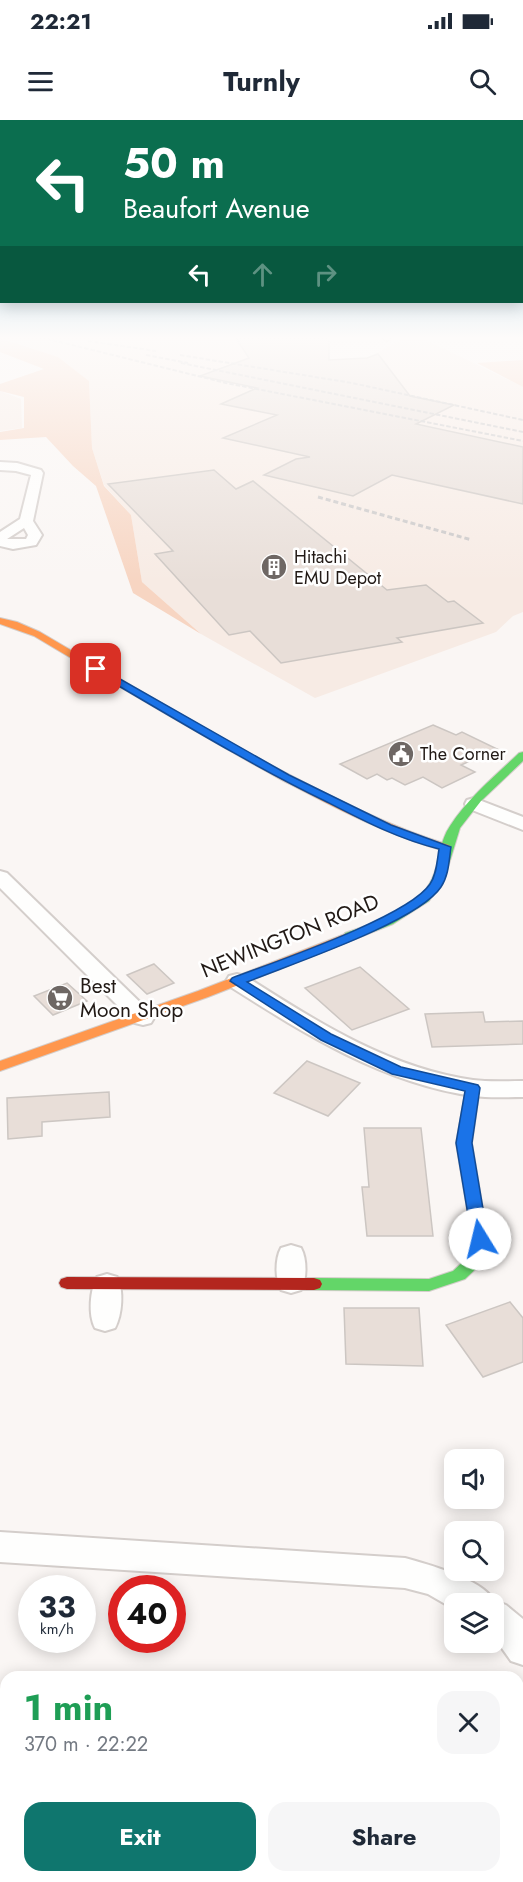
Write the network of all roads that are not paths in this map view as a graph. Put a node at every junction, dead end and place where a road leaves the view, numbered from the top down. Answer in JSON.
{"nodes":[{"id":1,"x":0,"y":466,"type":"edge"},
{"id":2,"x":26,"y":521,"type":"junction"},
{"id":3,"x":0,"y":539,"type":"edge"},
{"id":4,"x":5,"y":625,"type":"edge"},
{"id":5,"x":523,"y":755,"type":"edge"},
{"id":6,"x":474,"y":804,"type":"junction"},
{"id":7,"x":523,"y":824,"type":"edge"},
{"id":8,"x":445,"y":847,"type":"junction"},
{"id":9,"x":0,"y":877,"type":"edge"},
{"id":10,"x":237,"y":981,"type":"junction"},
{"id":11,"x":143,"y":1018,"type":"junction"},
{"id":12,"x":0,"y":1066,"type":"edge"},
{"id":13,"x":473,"y":1088,"type":"junction"},
{"id":14,"x":523,"y":1089,"type":"edge"},
{"id":15,"x":291,"y":1255,"type":"dead end"},
{"id":16,"x":67,"y":1282,"type":"dead end"},
{"id":17,"x":291,"y":1283,"type":"junction"},
{"id":18,"x":107,"y":1284,"type":"junction"},
{"id":19,"x":105,"y":1320,"type":"dead end"},
{"id":20,"x":0,"y":1547,"type":"edge"},
{"id":21,"x":457,"y":1593,"type":"edge"},
{"id":22,"x":504,"y":1624,"type":"edge"},
{"id":23,"x":523,"y":1649,"type":"edge"}],
"edges":[{"from":1,"to":2,"type":"street"},
{"from":2,"to":3,"type":"street"},
{"from":2,"to":3,"type":"street"},
{"from":4,"to":8,"type":"street"},
{"from":5,"to":6,"type":"street","name":"NEWINGTON ROAD"},
{"from":6,"to":7,"type":"street"},
{"from":6,"to":8,"type":"street","name":"NEWINGTON ROAD"},
{"from":8,"to":10,"type":"street","name":"NEWINGTON ROAD"},
{"from":9,"to":11,"type":"street"},
{"from":10,"to":11,"type":"street","name":"NEWINGTON ROAD"},
{"from":10,"to":13,"type":"street"},
{"from":11,"to":12,"type":"street","name":"NEWINGTON ROAD"},
{"from":13,"to":14,"type":"street"},
{"from":13,"to":17,"type":"street"},
{"from":15,"to":17,"type":"street"},
{"from":16,"to":18,"type":"street"},
{"from":17,"to":18,"type":"street"},
{"from":18,"to":19,"type":"street"},
{"from":20,"to":21,"type":"street"},
{"from":22,"to":23,"type":"street"}]}
